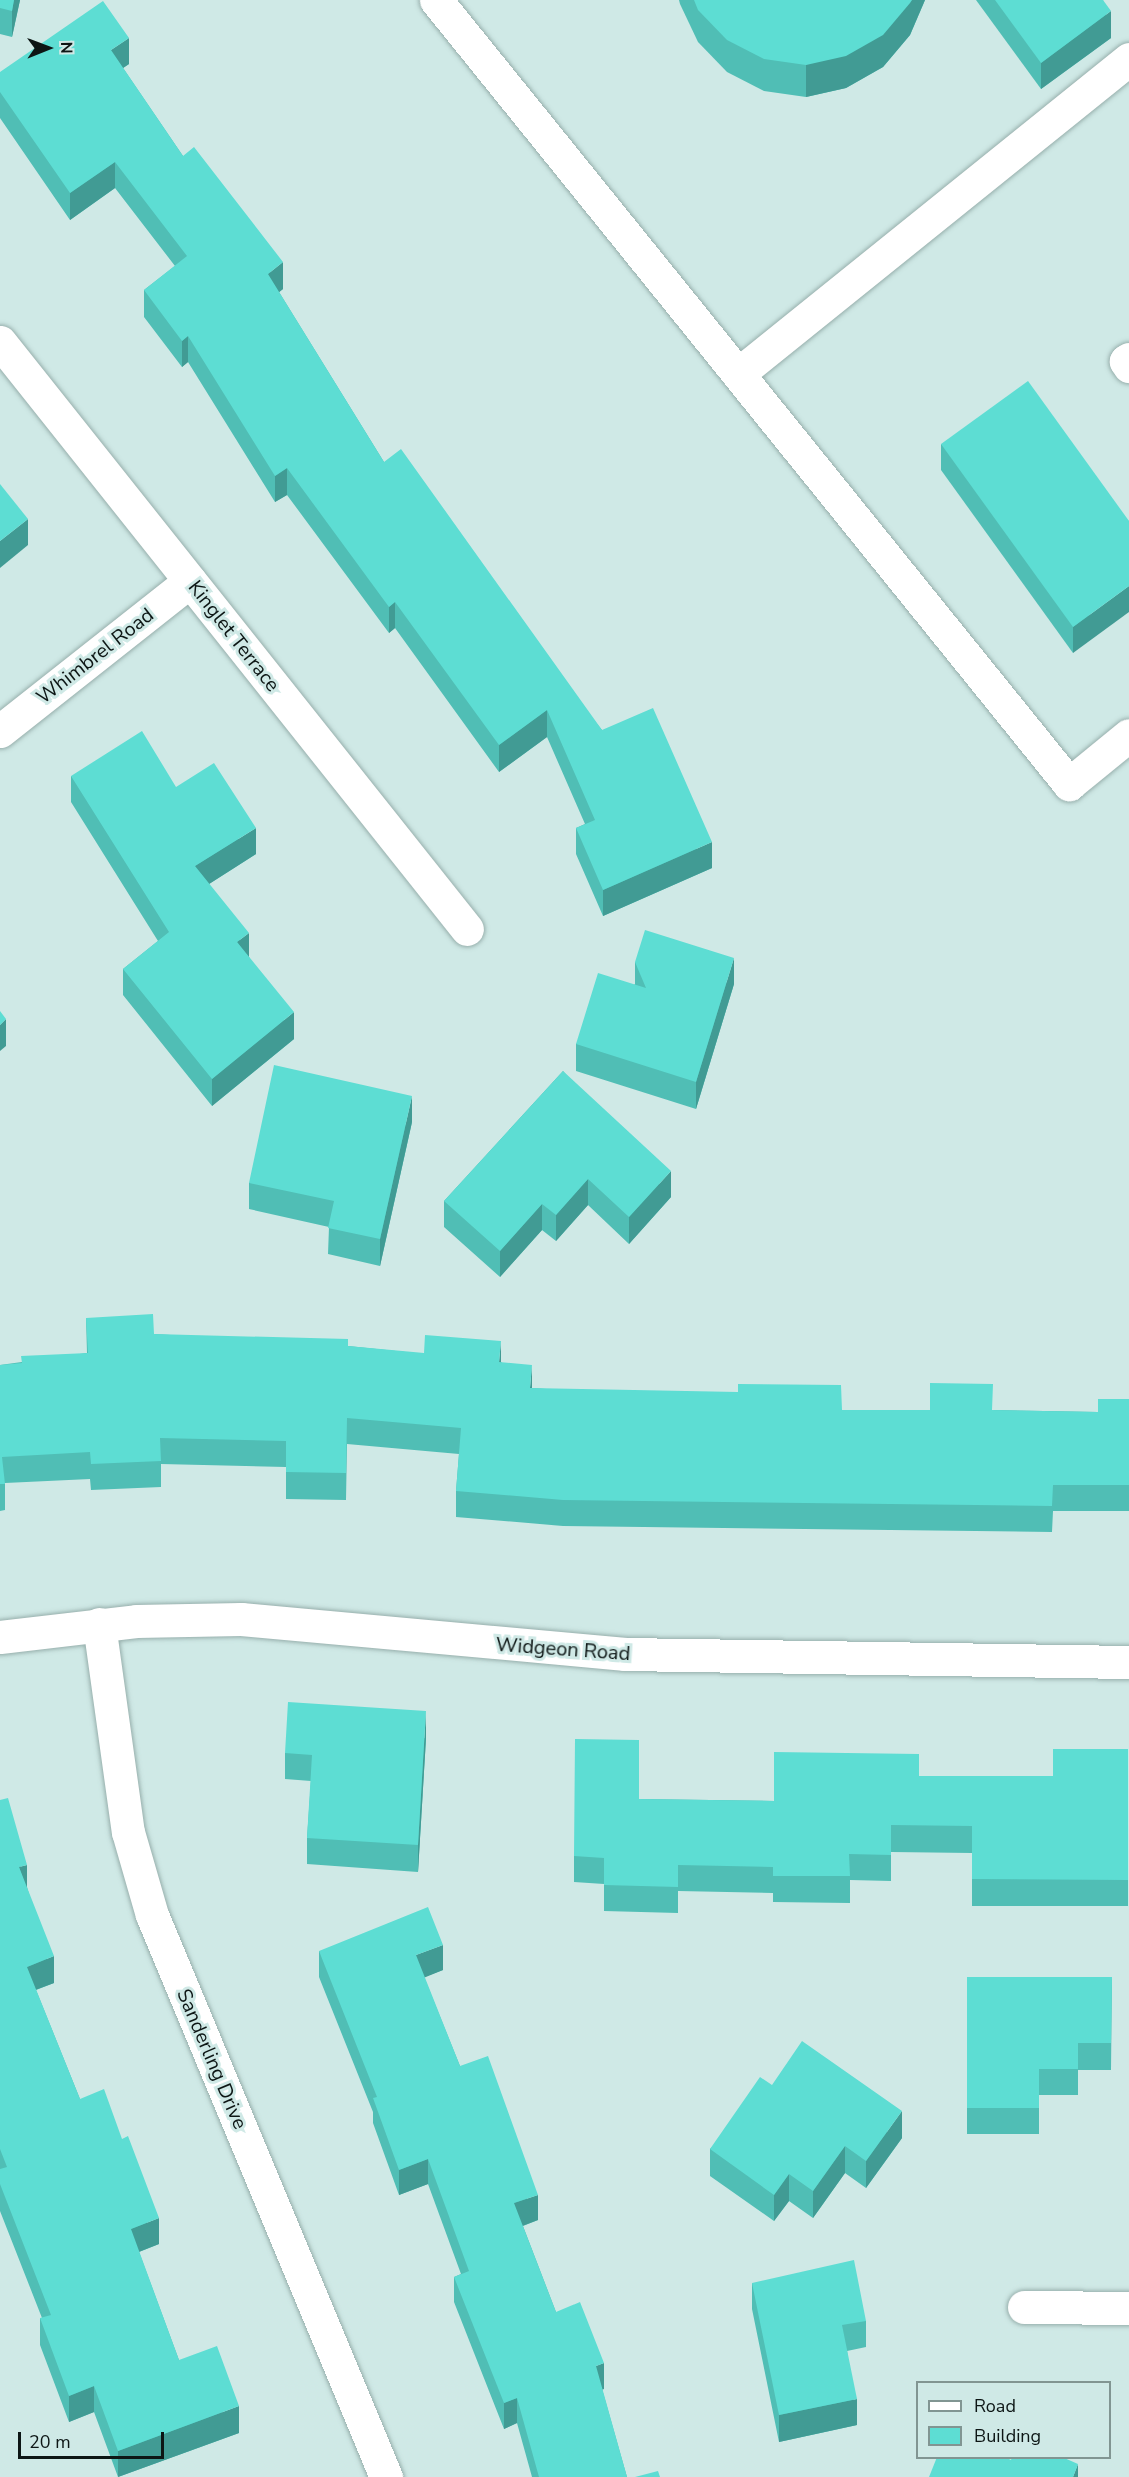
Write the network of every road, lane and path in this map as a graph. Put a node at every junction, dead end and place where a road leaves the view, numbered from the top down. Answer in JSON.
{"nodes":[{"id":1,"x":436,"y":0,"type":"edge"},
{"id":2,"x":1129,"y":59,"type":"edge"},
{"id":3,"x":0,"y":342,"type":"edge"},
{"id":4,"x":1129,"y":359,"type":"edge"},
{"id":5,"x":1129,"y":366,"type":"edge"},
{"id":6,"x":738,"y":374,"type":"junction"},
{"id":7,"x":190,"y":581,"type":"junction"},
{"id":8,"x":0,"y":731,"type":"edge"},
{"id":9,"x":1129,"y":735,"type":"edge"},
{"id":10,"x":467,"y":929,"type":"dead end"},
{"id":11,"x":99,"y":1624,"type":"junction"},
{"id":12,"x":0,"y":1637,"type":"edge"},
{"id":13,"x":1129,"y":1662,"type":"edge"},
{"id":14,"x":1024,"y":2307,"type":"dead end"},
{"id":15,"x":1129,"y":2308,"type":"edge"},
{"id":16,"x":386,"y":2477,"type":"edge"}],
"edges":[{"from":1,"to":6,"type":"street"},
{"from":2,"to":6,"type":"street"},
{"from":3,"to":7,"type":"street","name":"Kinglet Terrace"},
{"from":4,"to":5,"type":"street"},
{"from":6,"to":9,"type":"street"},
{"from":7,"to":8,"type":"street","name":"Whimbrel Road"},
{"from":7,"to":10,"type":"street","name":"Kinglet Terrace"},
{"from":11,"to":12,"type":"street","name":"Widgeon Road"},
{"from":11,"to":13,"type":"street","name":"Widgeon Road"},
{"from":11,"to":16,"type":"street","name":"Sanderling Drive"},
{"from":14,"to":15,"type":"street"}]}
